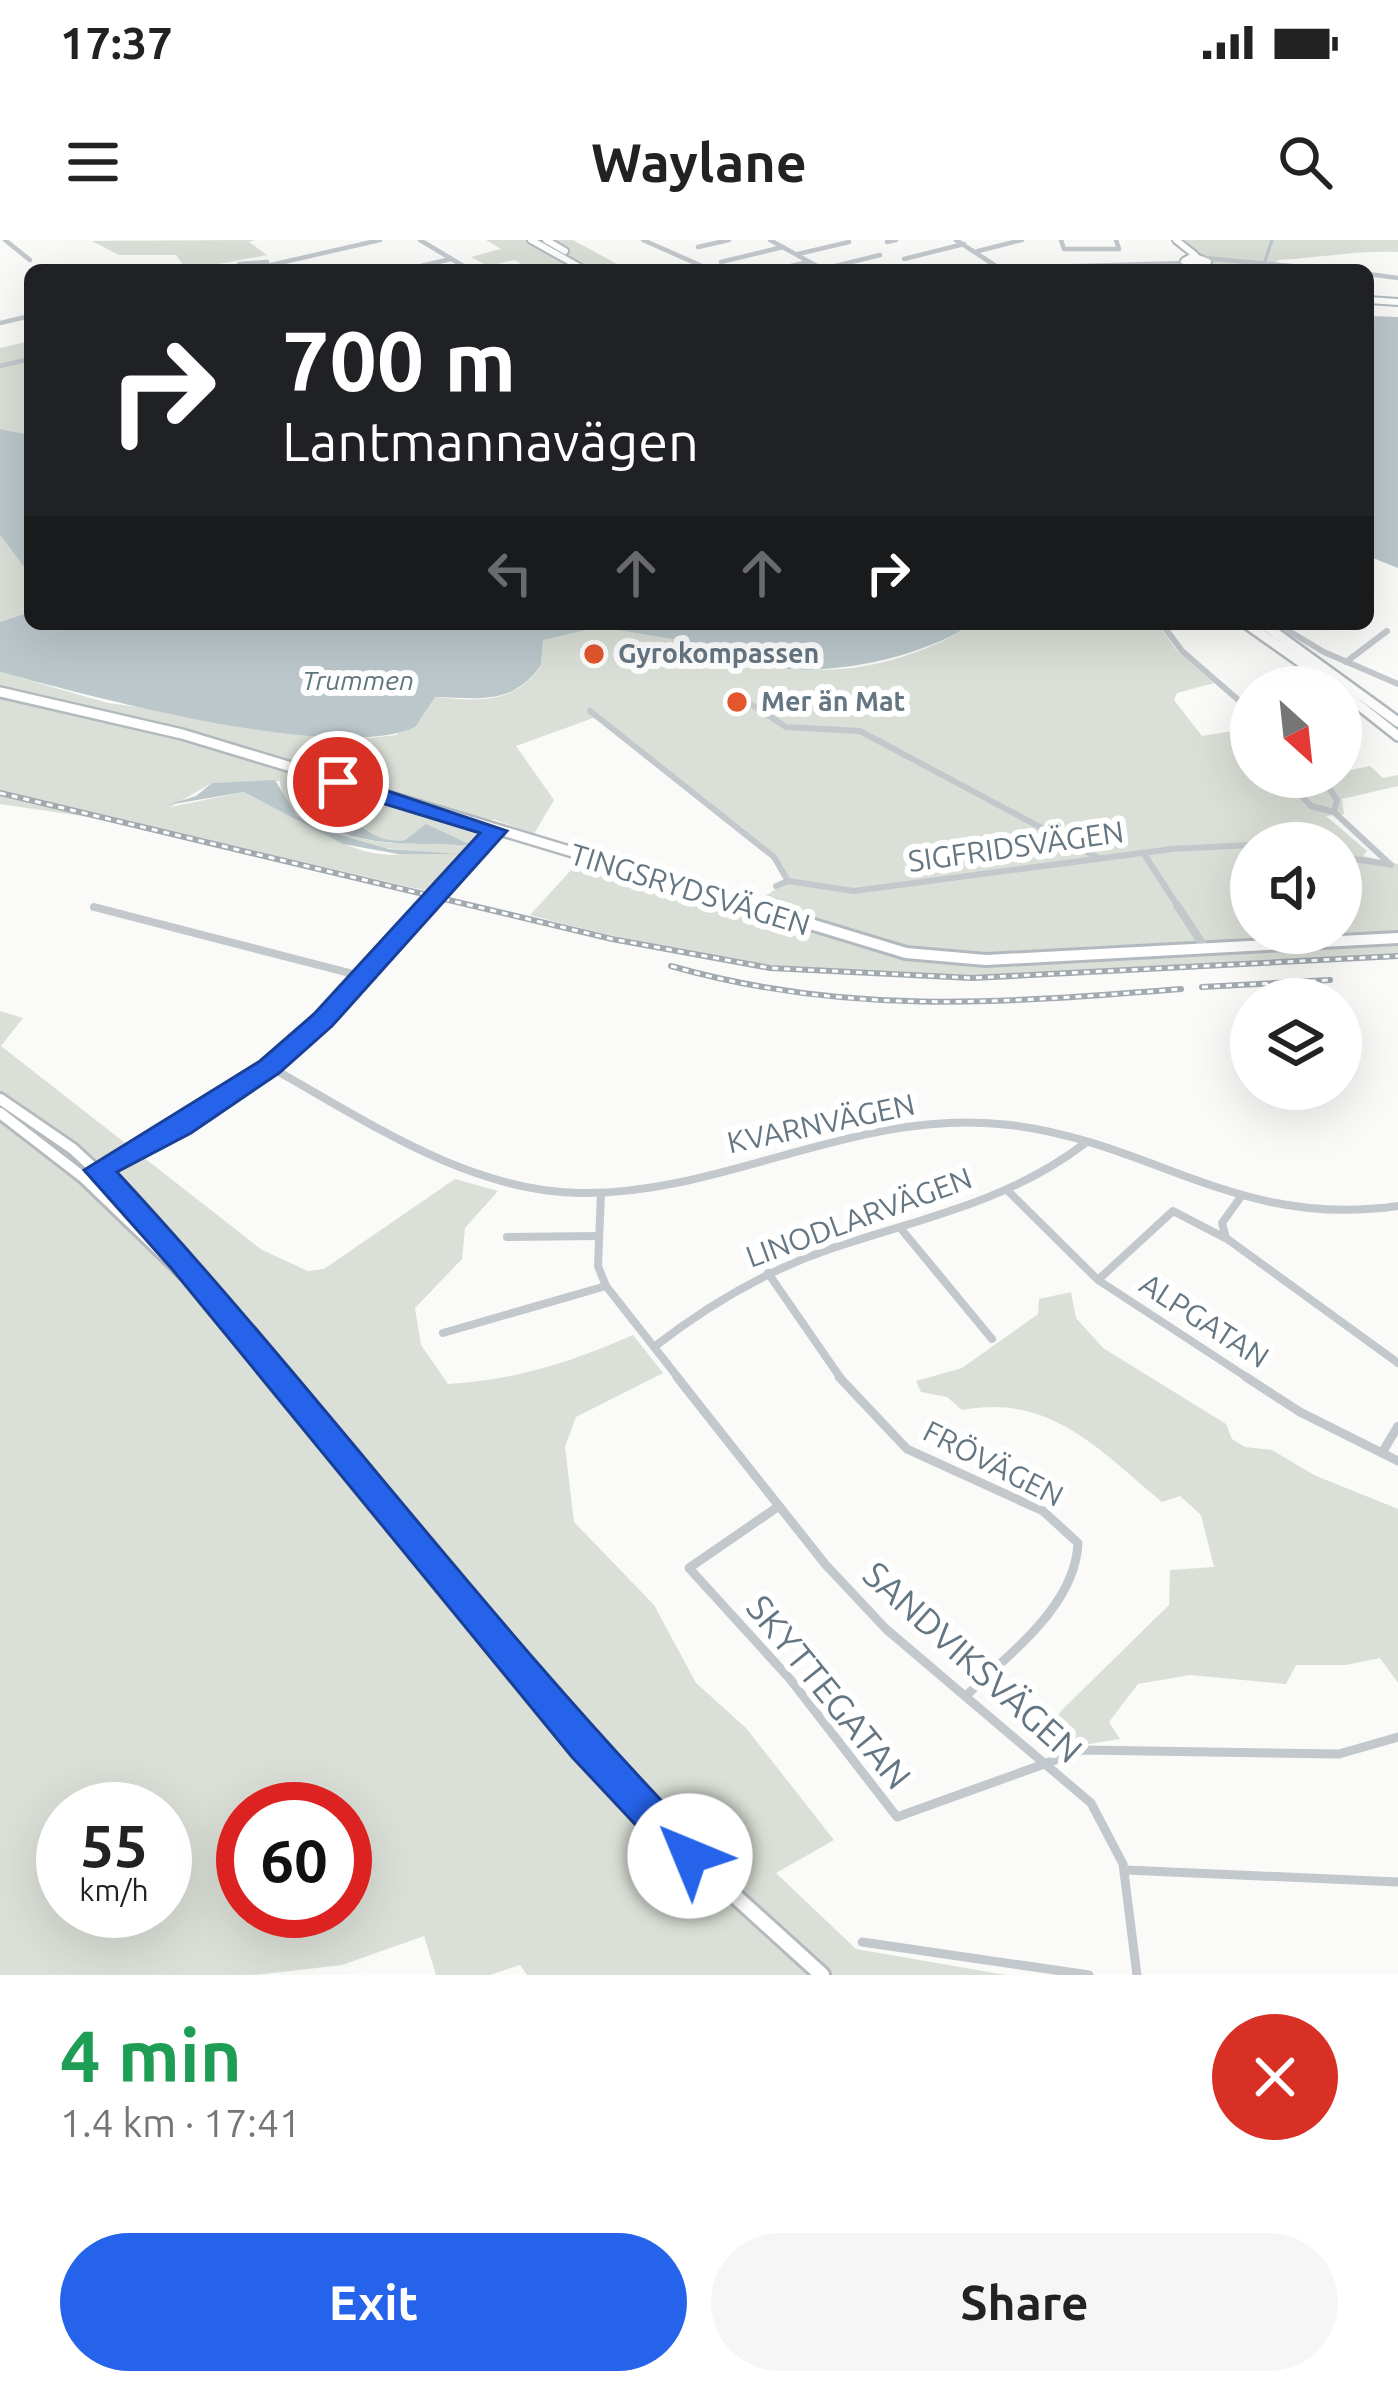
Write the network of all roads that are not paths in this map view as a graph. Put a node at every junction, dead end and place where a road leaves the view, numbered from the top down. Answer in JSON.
{"nodes":[{"id":1,"x":5,"y":240,"type":"edge"},
{"id":2,"x":380,"y":240,"type":"edge"},
{"id":3,"x":421,"y":240,"type":"edge"},
{"id":4,"x":531,"y":240,"type":"edge"},
{"id":5,"x":546,"y":240,"type":"edge"},
{"id":6,"x":643,"y":240,"type":"edge"},
{"id":7,"x":729,"y":240,"type":"edge"},
{"id":8,"x":771,"y":240,"type":"edge"},
{"id":9,"x":896,"y":240,"type":"edge"},
{"id":10,"x":956,"y":240,"type":"edge"},
{"id":11,"x":1022,"y":240,"type":"edge"},
{"id":12,"x":1061,"y":240,"type":"edge"},
{"id":13,"x":1116,"y":240,"type":"edge"},
{"id":14,"x":1174,"y":240,"type":"edge"},
{"id":15,"x":849,"y":242,"type":"edge"},
{"id":16,"x":887,"y":242,"type":"edge"},
{"id":17,"x":964,"y":244,"type":"junction"},
{"id":18,"x":698,"y":247,"type":"dead end"},
{"id":19,"x":783,"y":247,"type":"junction"},
{"id":20,"x":1090,"y":249,"type":"junction"},
{"id":21,"x":978,"y":251,"type":"junction"},
{"id":22,"x":796,"y":255,"type":"junction"},
{"id":23,"x":880,"y":255,"type":"dead end"},
{"id":24,"x":452,"y":259,"type":"junction"},
{"id":25,"x":904,"y":259,"type":"dead end"},
{"id":26,"x":30,"y":260,"type":"dead end"},
{"id":27,"x":286,"y":261,"type":"junction"},
{"id":28,"x":721,"y":262,"type":"dead end"},
{"id":29,"x":809,"y":262,"type":"junction"},
{"id":30,"x":1199,"y":262,"type":"edge"},
{"id":31,"x":1095,"y":263,"type":"junction"},
{"id":32,"x":239,"y":264,"type":"edge"},
{"id":33,"x":274,"y":264,"type":"edge"},
{"id":34,"x":430,"y":264,"type":"edge"},
{"id":35,"x":460,"y":264,"type":"edge"},
{"id":36,"x":574,"y":264,"type":"edge"},
{"id":37,"x":588,"y":264,"type":"edge"},
{"id":38,"x":697,"y":264,"type":"edge"},
{"id":39,"x":800,"y":264,"type":"edge"},
{"id":40,"x":813,"y":264,"type":"edge"},
{"id":41,"x":846,"y":264,"type":"edge"},
{"id":42,"x":994,"y":264,"type":"edge"},
{"id":43,"x":1076,"y":264,"type":"edge"},
{"id":44,"x":1295,"y":264,"type":"edge"},
{"id":45,"x":1166,"y":630,"type":"edge"},
{"id":46,"x":1255,"y":630,"type":"edge"},
{"id":47,"x":1271,"y":630,"type":"edge"},
{"id":48,"x":1289,"y":630,"type":"edge"},
{"id":49,"x":1387,"y":631,"type":"dead end"},
{"id":50,"x":1345,"y":662,"type":"junction"},
{"id":51,"x":1306,"y":666,"type":"edge"},
{"id":52,"x":1398,"y":684,"type":"edge"},
{"id":53,"x":0,"y":692,"type":"edge"},
{"id":54,"x":734,"y":693,"type":"dead end"},
{"id":55,"x":1230,"y":693,"type":"edge"},
{"id":56,"x":1362,"y":707,"type":"edge"},
{"id":57,"x":590,"y":711,"type":"dead end"},
{"id":58,"x":1398,"y":722,"type":"edge"},
{"id":59,"x":1398,"y":736,"type":"edge"},
{"id":60,"x":1303,"y":798,"type":"edge"},
{"id":61,"x":1335,"y":798,"type":"edge"},
{"id":62,"x":1334,"y":812,"type":"junction"},
{"id":63,"x":1345,"y":822,"type":"edge"},
{"id":64,"x":495,"y":831,"type":"junction"},
{"id":65,"x":1362,"y":838,"type":"edge"},
{"id":66,"x":1230,"y":847,"type":"edge"},
{"id":67,"x":1144,"y":854,"type":"junction"},
{"id":68,"x":1102,"y":860,"type":"junction"},
{"id":69,"x":1362,"y":860,"type":"edge"},
{"id":70,"x":788,"y":881,"type":"junction"},
{"id":71,"x":776,"y":886,"type":"dead end"},
{"id":72,"x":94,"y":907,"type":"dead end"},
{"id":73,"x":1398,"y":938,"type":"edge"},
{"id":74,"x":1205,"y":949,"type":"junction"},
{"id":75,"x":361,"y":976,"type":"junction"},
{"id":76,"x":270,"y":1067,"type":"junction"},
{"id":77,"x":0,"y":1100,"type":"edge"},
{"id":78,"x":0,"y":1113,"type":"edge"},
{"id":79,"x":1085,"y":1143,"type":"junction"},
{"id":80,"x":98,"y":1170,"type":"junction"},
{"id":81,"x":83,"y":1177,"type":"junction"},
{"id":82,"x":1007,"y":1190,"type":"junction"},
{"id":83,"x":601,"y":1193,"type":"junction"},
{"id":84,"x":1240,"y":1198,"type":"junction"},
{"id":85,"x":1398,"y":1206,"type":"edge"},
{"id":86,"x":902,"y":1231,"type":"junction"},
{"id":87,"x":507,"y":1237,"type":"dead end"},
{"id":88,"x":598,"y":1237,"type":"junction"},
{"id":89,"x":1226,"y":1238,"type":"junction"},
{"id":90,"x":769,"y":1273,"type":"junction"},
{"id":91,"x":1098,"y":1280,"type":"junction"},
{"id":92,"x":606,"y":1286,"type":"junction"},
{"id":93,"x":206,"y":1296,"type":"junction"},
{"id":94,"x":443,"y":1333,"type":"dead end"},
{"id":95,"x":992,"y":1340,"type":"dead end"},
{"id":96,"x":654,"y":1347,"type":"junction"},
{"id":97,"x":1398,"y":1363,"type":"edge"},
{"id":98,"x":1398,"y":1426,"type":"edge"},
{"id":99,"x":1382,"y":1453,"type":"junction"},
{"id":100,"x":1398,"y":1460,"type":"edge"},
{"id":101,"x":779,"y":1506,"type":"junction"},
{"id":102,"x":967,"y":1695,"type":"junction"},
{"id":103,"x":1398,"y":1737,"type":"edge"},
{"id":104,"x":1042,"y":1763,"type":"junction"},
{"id":105,"x":1126,"y":1870,"type":"junction"},
{"id":106,"x":1398,"y":1882,"type":"edge"},
{"id":107,"x":862,"y":1942,"type":"dead end"},
{"id":108,"x":822,"y":1975,"type":"edge"},
{"id":109,"x":1089,"y":1975,"type":"edge"},
{"id":110,"x":1137,"y":1975,"type":"edge"}],
"edges":[{"from":1,"to":26,"type":"street"},
{"from":2,"to":27,"type":"street"},
{"from":3,"to":24,"type":"street"},
{"from":4,"to":36,"type":"street"},
{"from":5,"to":37,"type":"street"},
{"from":6,"to":38,"type":"street"},
{"from":7,"to":18,"type":"street"},
{"from":8,"to":19,"type":"street"},
{"from":9,"to":16,"type":"street"},
{"from":10,"to":17,"type":"street"},
{"from":11,"to":21,"type":"street"},
{"from":12,"to":20,"type":"street"},
{"from":13,"to":20,"type":"street"},
{"from":14,"to":30,"type":"street"},
{"from":15,"to":22,"type":"street"},
{"from":17,"to":21,"type":"street"},
{"from":17,"to":25,"type":"street"},
{"from":19,"to":22,"type":"street"},
{"from":19,"to":28,"type":"street"},
{"from":20,"to":31,"type":"street"},
{"from":21,"to":42,"type":"street"},
{"from":22,"to":29,"type":"street"},
{"from":23,"to":41,"type":"street"},
{"from":24,"to":34,"type":"street"},
{"from":24,"to":35,"type":"street"},
{"from":27,"to":32,"type":"street"},
{"from":27,"to":33,"type":"street"},
{"from":29,"to":39,"type":"street"},
{"from":29,"to":40,"type":"street"},
{"from":30,"to":31,"type":"street"},
{"from":30,"to":44,"type":"street"},
{"from":31,"to":43,"type":"street"},
{"from":45,"to":55,"type":"street"},
{"from":46,"to":51,"type":"street"},
{"from":47,"to":58,"type":"street"},
{"from":48,"to":50,"type":"street"},
{"from":49,"to":50,"type":"street"},
{"from":50,"to":52,"type":"street"},
{"from":53,"to":64,"type":"street","name":"TINGSRYDSVÄGEN"},
{"from":54,"to":68,"type":"street"},
{"from":56,"to":59,"type":"street"},
{"from":57,"to":70,"type":"street"},
{"from":60,"to":62,"type":"street"},
{"from":61,"to":62,"type":"street"},
{"from":62,"to":63,"type":"street"},
{"from":64,"to":74,"type":"street","name":"TINGSRYDSVÄGEN"},
{"from":64,"to":75,"type":"street"},
{"from":65,"to":69,"type":"street"},
{"from":66,"to":67,"type":"street","name":"SIGFRIDSVÄGEN"},
{"from":67,"to":68,"type":"street","name":"SIGFRIDSVÄGEN"},
{"from":67,"to":74,"type":"street"},
{"from":68,"to":70,"type":"street","name":"SIGFRIDSVÄGEN"},
{"from":70,"to":71,"type":"street"},
{"from":72,"to":75,"type":"street"},
{"from":73,"to":74,"type":"street","name":"TINGSRYDSVÄGEN"},
{"from":75,"to":76,"type":"street"},
{"from":76,"to":80,"type":"street"},
{"from":76,"to":83,"type":"street","name":"KVARNVÄGEN"},
{"from":77,"to":80,"type":"street"},
{"from":78,"to":81,"type":"street"},
{"from":79,"to":82,"type":"street","name":"LINODLARVÄGEN"},
{"from":79,"to":83,"type":"street","name":"KVARNVÄGEN"},
{"from":79,"to":84,"type":"street","name":"KVARNVÄGEN"},
{"from":80,"to":81,"type":"street"},
{"from":80,"to":93,"type":"street"},
{"from":81,"to":93,"type":"street"},
{"from":82,"to":86,"type":"street","name":"LINODLARVÄGEN"},
{"from":82,"to":91,"type":"street","name":"ALPGATAN"},
{"from":83,"to":88,"type":"street","name":"SANDVIKSVÄGEN"},
{"from":84,"to":85,"type":"street","name":"KVARNVÄGEN"},
{"from":84,"to":89,"type":"street"},
{"from":86,"to":90,"type":"street","name":"LINODLARVÄGEN"},
{"from":86,"to":95,"type":"street"},
{"from":87,"to":88,"type":"street"},
{"from":88,"to":92,"type":"street","name":"SANDVIKSVÄGEN"},
{"from":89,"to":91,"type":"street"},
{"from":89,"to":97,"type":"street"},
{"from":90,"to":96,"type":"street","name":"LINODLARVÄGEN"},
{"from":90,"to":102,"type":"street","name":"FRÖVÄGEN"},
{"from":91,"to":99,"type":"street","name":"ALPGATAN"},
{"from":92,"to":94,"type":"street"},
{"from":92,"to":96,"type":"street","name":"SANDVIKSVÄGEN"},
{"from":93,"to":108,"type":"street"},
{"from":96,"to":101,"type":"street","name":"SANDVIKSVÄGEN"},
{"from":98,"to":99,"type":"street"},
{"from":99,"to":100,"type":"street","name":"ALPGATAN"},
{"from":101,"to":102,"type":"street","name":"SANDVIKSVÄGEN"},
{"from":101,"to":104,"type":"street","name":"SKYTTEGATAN"},
{"from":102,"to":104,"type":"street","name":"SANDVIKSVÄGEN"},
{"from":103,"to":104,"type":"street","name":"SKYTTEGATAN"},
{"from":104,"to":105,"type":"street","name":"SANDVIKSVÄGEN"},
{"from":105,"to":106,"type":"street"},
{"from":105,"to":110,"type":"street","name":"SANDVIKSVÄGEN"},
{"from":107,"to":109,"type":"street"}]}
